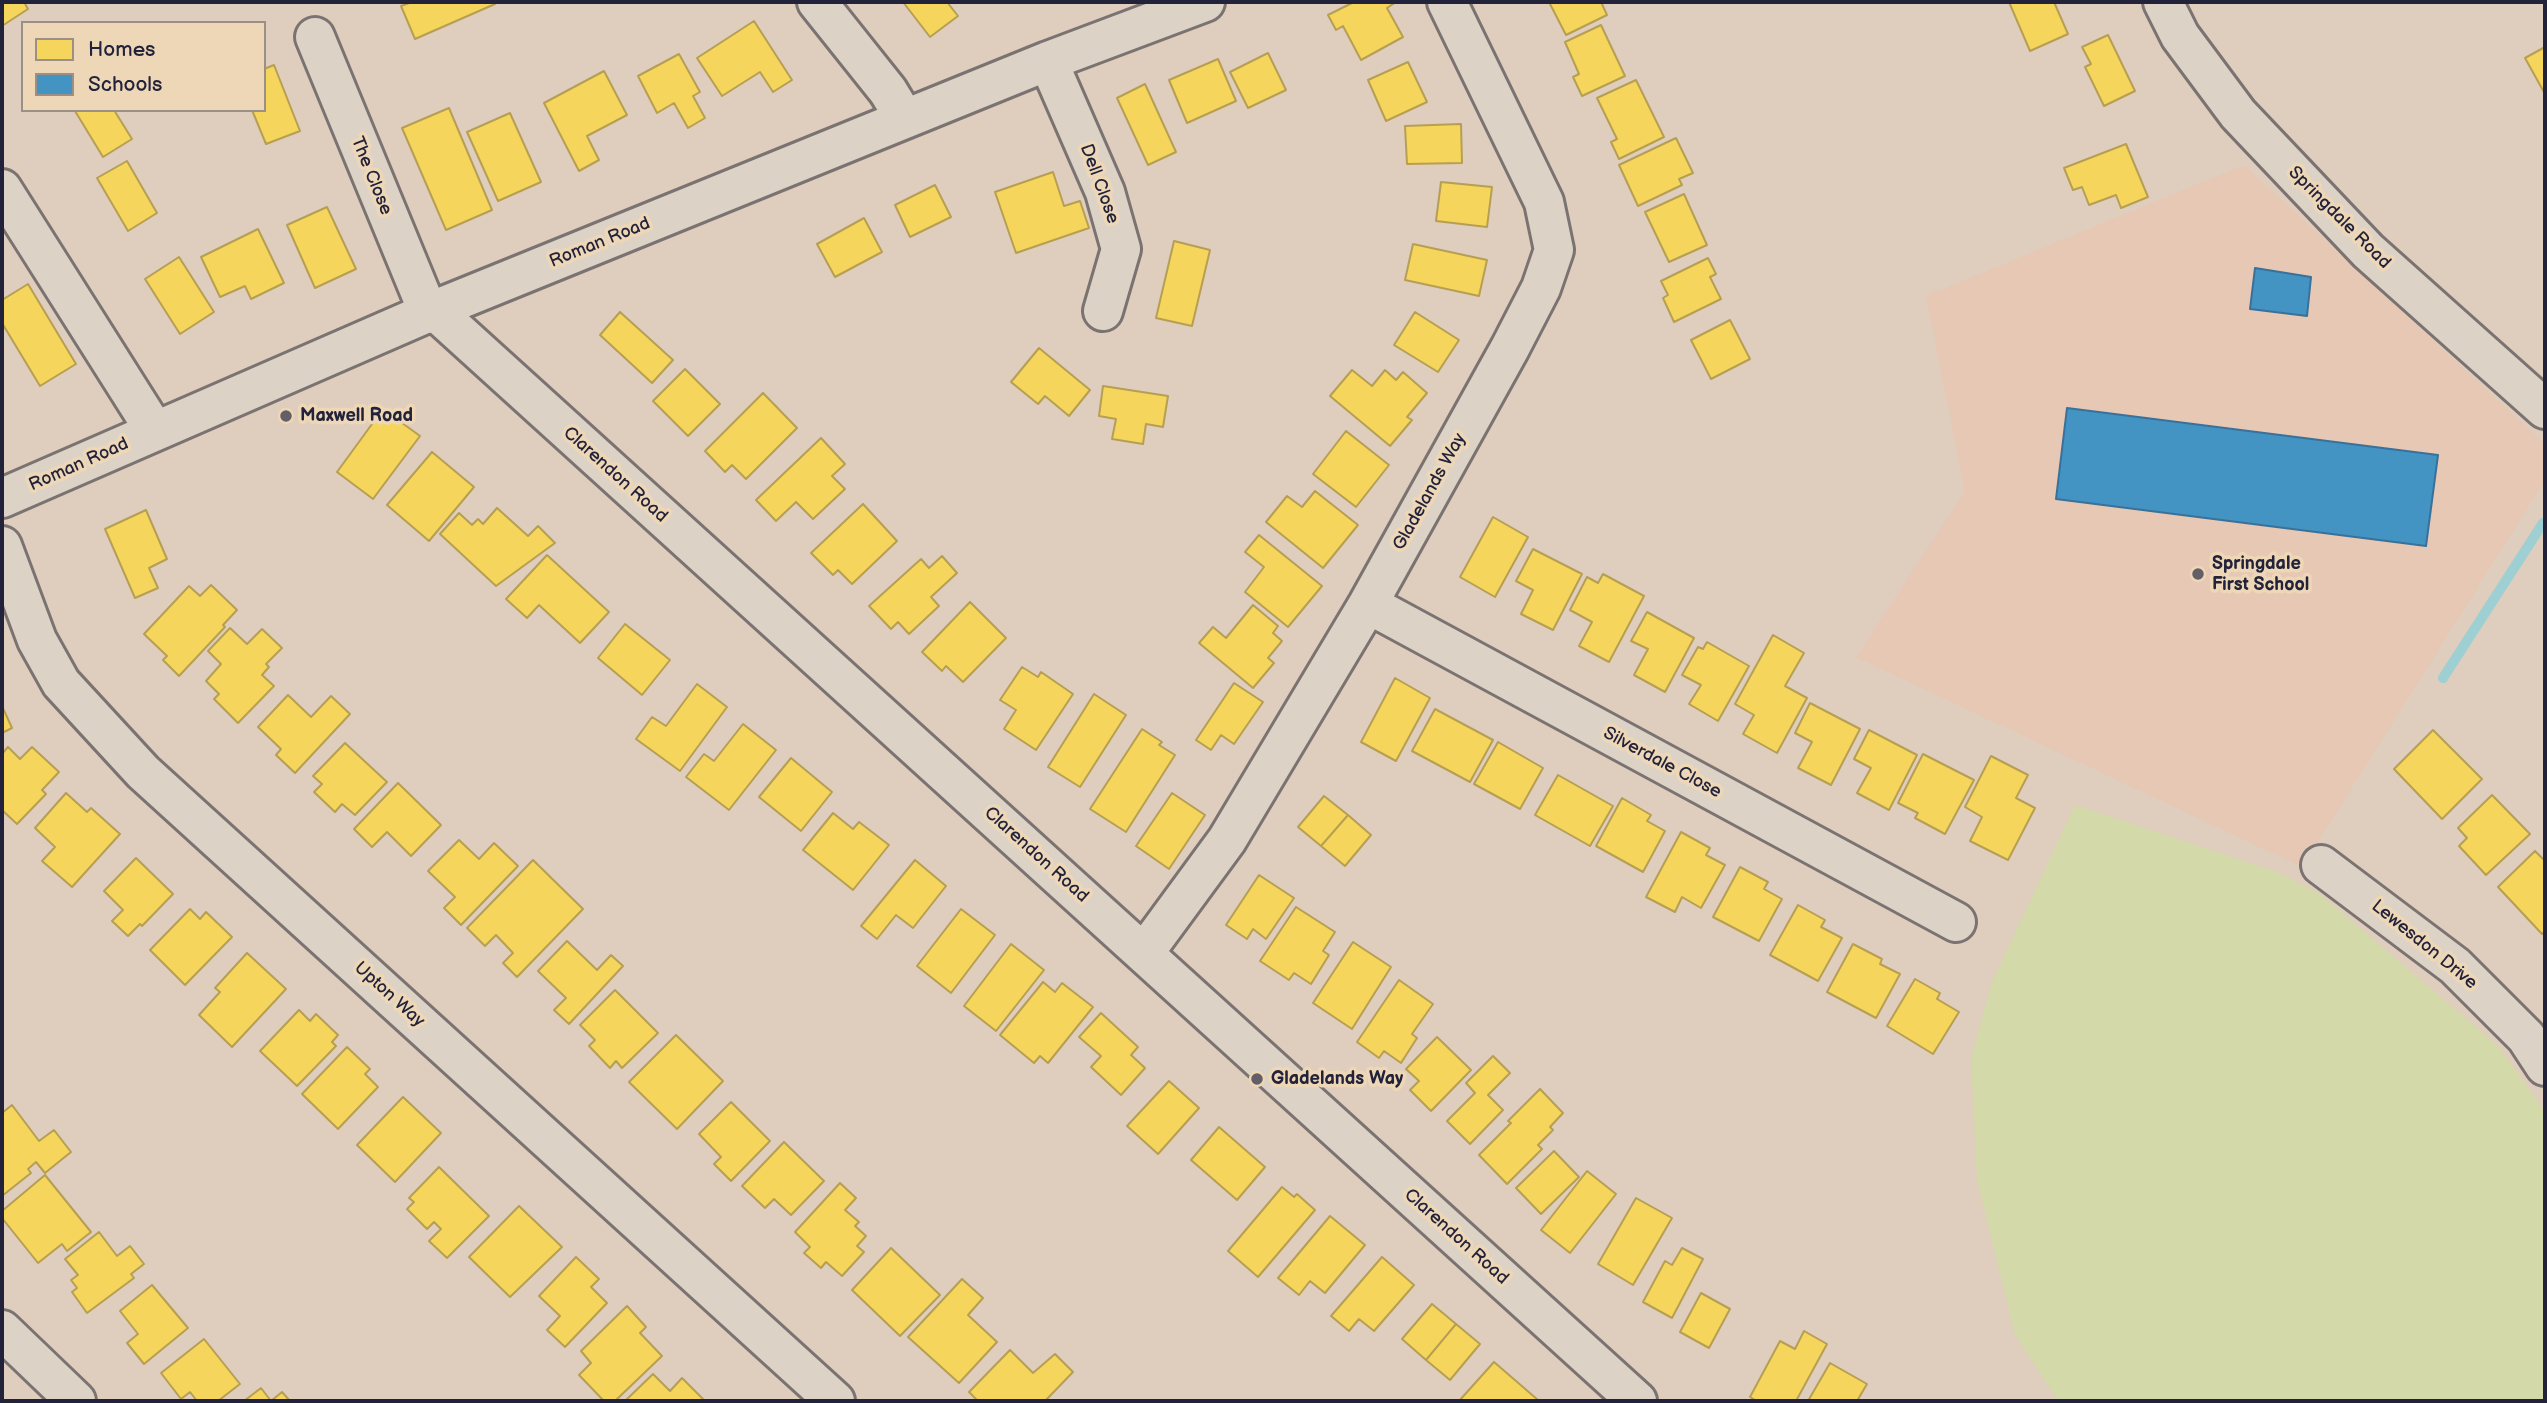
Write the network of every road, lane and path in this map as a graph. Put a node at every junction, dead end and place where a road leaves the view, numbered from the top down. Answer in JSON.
{"nodes":[{"id":1,"x":817,"y":2,"type":"edge"},
{"id":2,"x":1205,"y":2,"type":"edge"},
{"id":3,"x":1447,"y":2,"type":"edge"},
{"id":4,"x":2162,"y":2,"type":"edge"},
{"id":5,"x":315,"y":37,"type":"dead end"},
{"id":6,"x":1048,"y":61,"type":"junction"},
{"id":7,"x":905,"y":119,"type":"junction"},
{"id":8,"x":2,"y":189,"type":"edge"},
{"id":9,"x":431,"y":312,"type":"junction"},
{"id":10,"x":1102,"y":312,"type":"dead end"},
{"id":11,"x":2545,"y":409,"type":"edge"},
{"id":12,"x":155,"y":431,"type":"junction"},
{"id":13,"x":2,"y":498,"type":"edge"},
{"id":14,"x":2,"y":546,"type":"edge"},
{"id":15,"x":1368,"y":604,"type":"junction"},
{"id":16,"x":2321,"y":865,"type":"dead end"},
{"id":17,"x":1956,"y":922,"type":"dead end"},
{"id":18,"x":1144,"y":953,"type":"junction"},
{"id":19,"x":2545,"y":1066,"type":"edge"},
{"id":20,"x":2,"y":1330,"type":"edge"},
{"id":21,"x":76,"y":1401,"type":"edge"},
{"id":22,"x":835,"y":1401,"type":"edge"},
{"id":23,"x":1637,"y":1401,"type":"edge"}],
"edges":[{"from":1,"to":7,"type":"street"},
{"from":2,"to":6,"type":"street","name":"Roman Road"},
{"from":3,"to":15,"type":"street","name":"Gladelands Way"},
{"from":4,"to":11,"type":"street","name":"Springdale Road"},
{"from":5,"to":9,"type":"street","name":"The Close"},
{"from":6,"to":7,"type":"street","name":"Roman Road"},
{"from":6,"to":10,"type":"street","name":"Dell Close"},
{"from":7,"to":9,"type":"street","name":"Roman Road"},
{"from":8,"to":12,"type":"street"},
{"from":9,"to":12,"type":"street","name":"Roman Road"},
{"from":9,"to":18,"type":"street","name":"Clarendon Road"},
{"from":12,"to":13,"type":"street","name":"Roman Road"},
{"from":14,"to":22,"type":"street","name":"Upton Way"},
{"from":15,"to":17,"type":"street","name":"Silverdale Close"},
{"from":15,"to":18,"type":"street","name":"Gladelands Way"},
{"from":16,"to":19,"type":"street","name":"Lewesdon Drive"},
{"from":18,"to":23,"type":"street","name":"Clarendon Road"},
{"from":20,"to":21,"type":"street"}]}
